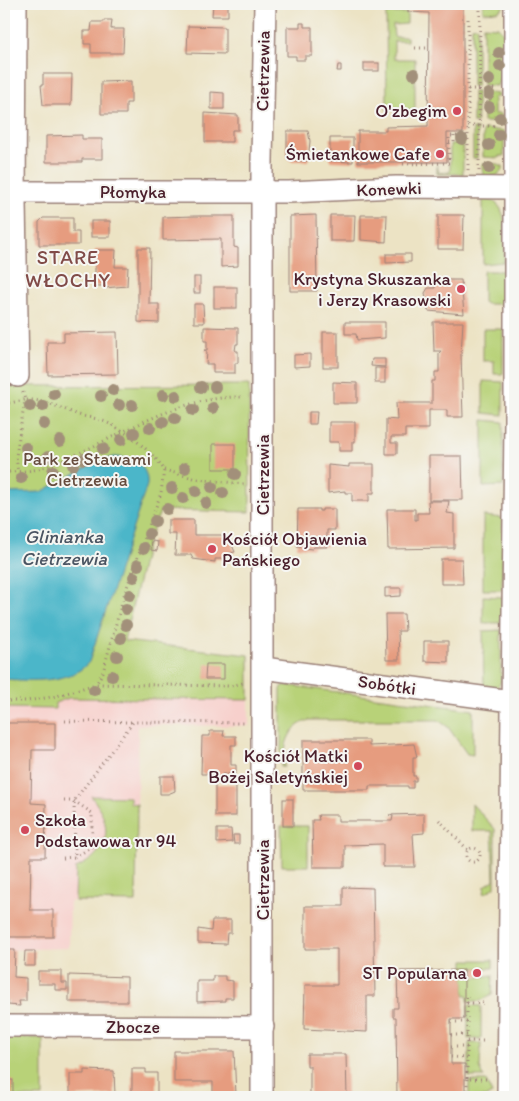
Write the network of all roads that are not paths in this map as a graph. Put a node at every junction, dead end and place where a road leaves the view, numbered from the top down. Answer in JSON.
{"nodes":[{"id":1,"x":16,"y":4,"type":"edge"},
{"id":2,"x":265,"y":4,"type":"edge"},
{"id":3,"x":515,"y":4,"type":"edge"},
{"id":4,"x":515,"y":22,"type":"edge"},
{"id":5,"x":515,"y":188,"type":"edge"},
{"id":6,"x":263,"y":190,"type":"junction"},
{"id":7,"x":9,"y":192,"type":"edge"},
{"id":8,"x":18,"y":376,"type":"dead end"},
{"id":9,"x":515,"y":459,"type":"edge"},
{"id":10,"x":263,"y":668,"type":"junction"},
{"id":11,"x":511,"y":701,"type":"junction"},
{"id":12,"x":512,"y":842,"type":"edge"},
{"id":13,"x":4,"y":1026,"type":"edge"},
{"id":14,"x":262,"y":1027,"type":"junction"},
{"id":15,"x":262,"y":1097,"type":"edge"},
{"id":16,"x":508,"y":1097,"type":"edge"}],
"edges":[{"from":1,"to":7,"type":"street"},
{"from":2,"to":6,"type":"street","name":"Cietrzewia"},
{"from":3,"to":4,"type":"street"},
{"from":4,"to":5,"type":"street"},
{"from":5,"to":6,"type":"street","name":"Konewki"},
{"from":5,"to":9,"type":"street"},
{"from":6,"to":7,"type":"street","name":"Płomyka"},
{"from":6,"to":10,"type":"street","name":"Cietrzewia"},
{"from":7,"to":8,"type":"street"},
{"from":9,"to":11,"type":"street"},
{"from":10,"to":11,"type":"street","name":"Sobótki"},
{"from":10,"to":14,"type":"street","name":"Cietrzewia"},
{"from":11,"to":12,"type":"street"},
{"from":12,"to":16,"type":"street"},
{"from":13,"to":14,"type":"street","name":"Zbocze"},
{"from":14,"to":15,"type":"street","name":"Cietrzewia"}]}
